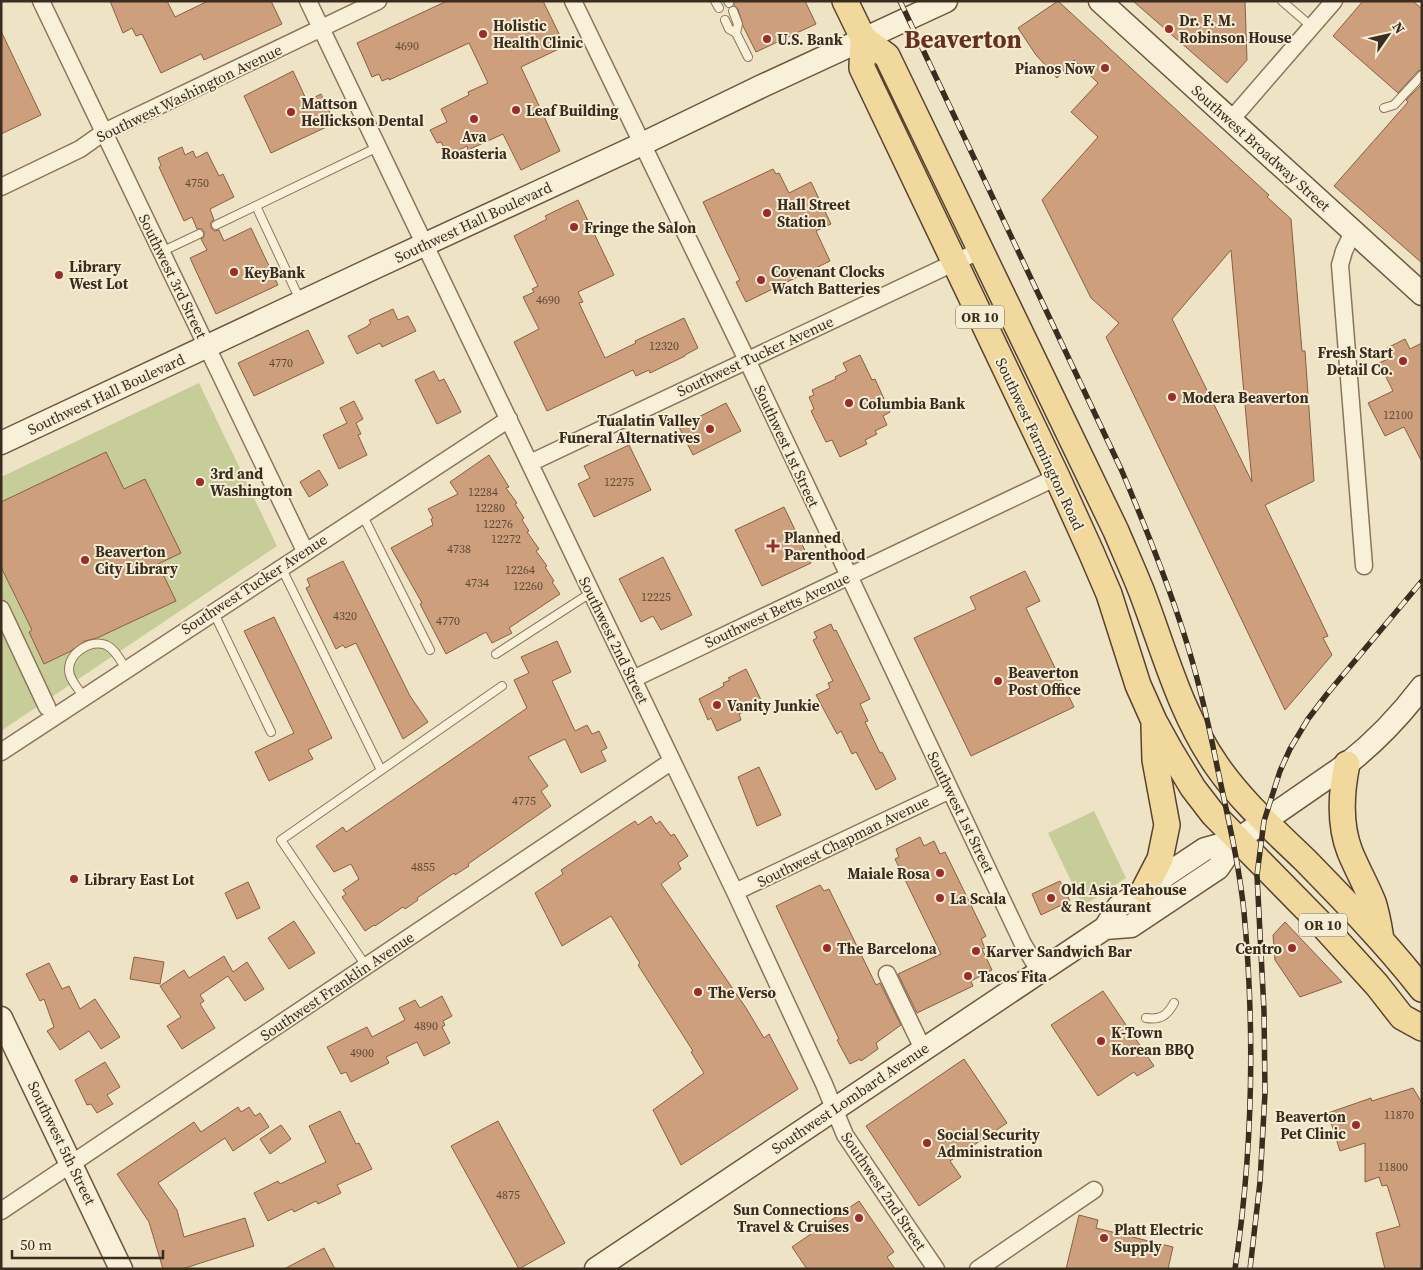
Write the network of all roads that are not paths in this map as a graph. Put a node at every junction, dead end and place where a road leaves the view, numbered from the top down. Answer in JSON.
{"nodes":[{"id":1,"x":41,"y":1,"type":"edge"},
{"id":2,"x":308,"y":1,"type":"edge"},
{"id":3,"x":378,"y":1,"type":"edge"},
{"id":4,"x":573,"y":1,"type":"edge"},
{"id":5,"x":845,"y":1,"type":"edge"},
{"id":6,"x":946,"y":1,"type":"edge"},
{"id":7,"x":1100,"y":1,"type":"edge"},
{"id":8,"x":1282,"y":1,"type":"edge"},
{"id":9,"x":1334,"y":1,"type":"edge"},
{"id":10,"x":730,"y":5,"type":"edge"},
{"id":11,"x":725,"y":20,"type":"dead end"},
{"id":12,"x":1312,"y":27,"type":"junction"},
{"id":13,"x":321,"y":29,"type":"junction"},
{"id":14,"x":736,"y":33,"type":"junction"},
{"id":15,"x":863,"y":38,"type":"junction"},
{"id":16,"x":748,"y":57,"type":"dead end"},
{"id":17,"x":1422,"y":75,"type":"edge"},
{"id":18,"x":1384,"y":108,"type":"dead end"},
{"id":19,"x":1230,"y":121,"type":"junction"},
{"id":20,"x":104,"y":132,"type":"junction"},
{"id":21,"x":642,"y":144,"type":"junction"},
{"id":22,"x":378,"y":147,"type":"junction"},
{"id":23,"x":1,"y":187,"type":"edge"},
{"id":24,"x":256,"y":206,"type":"junction"},
{"id":25,"x":216,"y":225,"type":"dead end"},
{"id":26,"x":1353,"y":232,"type":"junction"},
{"id":27,"x":199,"y":234,"type":"dead end"},
{"id":28,"x":425,"y":244,"type":"junction"},
{"id":29,"x":981,"y":250,"type":"junction"},
{"id":30,"x":161,"y":252,"type":"junction"},
{"id":31,"x":954,"y":262,"type":"junction"},
{"id":32,"x":1422,"y":294,"type":"edge"},
{"id":33,"x":301,"y":302,"type":"junction"},
{"id":34,"x":207,"y":347,"type":"junction"},
{"id":35,"x":747,"y":360,"type":"junction"},
{"id":36,"x":509,"y":419,"type":"junction"},
{"id":37,"x":1,"y":443,"type":"edge"},
{"id":38,"x":530,"y":463,"type":"junction"},
{"id":39,"x":1057,"y":477,"type":"junction"},
{"id":40,"x":362,"y":514,"type":"junction"},
{"id":41,"x":305,"y":551,"type":"junction"},
{"id":42,"x":1364,"y":566,"type":"dead end"},
{"id":43,"x":281,"y":567,"type":"junction"},
{"id":44,"x":848,"y":576,"type":"junction"},
{"id":45,"x":592,"y":592,"type":"junction"},
{"id":46,"x":1,"y":609,"type":"edge"},
{"id":47,"x":213,"y":611,"type":"junction"},
{"id":48,"x":430,"y":650,"type":"dead end"},
{"id":49,"x":496,"y":654,"type":"dead end"},
{"id":50,"x":126,"y":669,"type":"junction"},
{"id":51,"x":633,"y":679,"type":"junction"},
{"id":52,"x":502,"y":686,"type":"dead end"},
{"id":53,"x":1422,"y":687,"type":"edge"},
{"id":54,"x":84,"y":697,"type":"junction"},
{"id":55,"x":47,"y":707,"type":"dead end"},
{"id":56,"x":1154,"y":722,"type":"junction"},
{"id":57,"x":271,"y":732,"type":"dead end"},
{"id":58,"x":1,"y":752,"type":"edge"},
{"id":59,"x":672,"y":761,"type":"junction"},
{"id":60,"x":1347,"y":764,"type":"junction"},
{"id":61,"x":381,"y":770,"type":"junction"},
{"id":62,"x":950,"y":790,"type":"junction"},
{"id":63,"x":1264,"y":821,"type":"junction"},
{"id":64,"x":1238,"y":840,"type":"junction"},
{"id":65,"x":1144,"y":890,"type":"junction"},
{"id":66,"x":735,"y":892,"type":"junction"},
{"id":67,"x":1105,"y":928,"type":"junction"},
{"id":68,"x":1382,"y":940,"type":"junction"},
{"id":69,"x":366,"y":966,"type":"junction"},
{"id":70,"x":1040,"y":972,"type":"junction"},
{"id":71,"x":887,"y":974,"type":"dead end"},
{"id":72,"x":1422,"y":989,"type":"edge"},
{"id":73,"x":1174,"y":1003,"type":"dead end"},
{"id":74,"x":1,"y":1018,"type":"edge"},
{"id":75,"x":1146,"y":1018,"type":"dead end"},
{"id":76,"x":1422,"y":1028,"type":"edge"},
{"id":77,"x":923,"y":1049,"type":"junction"},
{"id":78,"x":834,"y":1109,"type":"junction"},
{"id":79,"x":71,"y":1163,"type":"junction"},
{"id":80,"x":1094,"y":1190,"type":"dead end"},
{"id":81,"x":1,"y":1211,"type":"edge"},
{"id":82,"x":611,"y":1265,"type":"edge"},
{"id":83,"x":122,"y":1269,"type":"edge"},
{"id":84,"x":936,"y":1269,"type":"edge"},
{"id":85,"x":978,"y":1269,"type":"edge"}],
"edges":[{"from":1,"to":20,"type":"street","name":"Southwest 3rd Street"},
{"from":2,"to":13,"type":"street","name":"Southwest 2nd Street"},
{"from":3,"to":13,"type":"street","name":"Southwest Washington Avenue"},
{"from":4,"to":21,"type":"street","name":"Southwest 1st Street"},
{"from":5,"to":15,"type":"main road","name":"Southwest Farmington Road","number":"OR 10"},
{"from":6,"to":15,"type":"street","name":"Southwest Hall Boulevard"},
{"from":7,"to":19,"type":"street","name":"Southwest Broadway Street"},
{"from":8,"to":12,"type":"lane"},
{"from":9,"to":12,"type":"street"},
{"from":10,"to":14,"type":"lane"},
{"from":11,"to":14,"type":"lane"},
{"from":12,"to":19,"type":"street"},
{"from":13,"to":20,"type":"street","name":"Southwest Washington Avenue"},
{"from":13,"to":22,"type":"street","name":"Southwest 2nd Street"},
{"from":14,"to":16,"type":"lane"},
{"from":15,"to":21,"type":"street","name":"Southwest Hall Boulevard"},
{"from":15,"to":29,"type":"main road","name":"Southwest Farmington Road","number":"OR 10"},
{"from":15,"to":31,"type":"main road","name":"Southwest Farmington Road","number":"OR 10"},
{"from":17,"to":18,"type":"lane"},
{"from":19,"to":26,"type":"street","name":"Southwest Broadway Street"},
{"from":20,"to":23,"type":"street","name":"Southwest Washington Avenue"},
{"from":20,"to":30,"type":"street","name":"Southwest 3rd Street"},
{"from":21,"to":28,"type":"street","name":"Southwest Hall Boulevard"},
{"from":21,"to":35,"type":"street","name":"Southwest 1st Street"},
{"from":22,"to":24,"type":"lane"},
{"from":22,"to":28,"type":"street","name":"Southwest 2nd Street"},
{"from":24,"to":25,"type":"lane"},
{"from":24,"to":33,"type":"lane"},
{"from":26,"to":32,"type":"street","name":"Southwest Broadway Street"},
{"from":26,"to":42,"type":"street"},
{"from":27,"to":30,"type":"lane"},
{"from":28,"to":33,"type":"street","name":"Southwest Hall Boulevard"},
{"from":28,"to":36,"type":"street","name":"Southwest 2nd Street"},
{"from":29,"to":31,"type":"street","name":"Southwest Tucker Avenue"},
{"from":29,"to":63,"type":"main road","name":"Southwest Farmington Road","number":"OR 10"},
{"from":30,"to":34,"type":"street","name":"Southwest 3rd Street"},
{"from":31,"to":35,"type":"street","name":"Southwest Tucker Avenue"},
{"from":31,"to":39,"type":"main road","name":"Southwest Farmington Road","number":"OR 10"},
{"from":33,"to":34,"type":"street","name":"Southwest Hall Boulevard"},
{"from":34,"to":37,"type":"street","name":"Southwest Hall Boulevard"},
{"from":34,"to":41,"type":"street","name":"Southwest 3rd Street"},
{"from":35,"to":38,"type":"street","name":"Southwest Tucker Avenue"},
{"from":35,"to":44,"type":"street","name":"Southwest 1st Street"},
{"from":36,"to":38,"type":"street","name":"Southwest 2nd Street"},
{"from":36,"to":40,"type":"street","name":"Southwest Tucker Avenue"},
{"from":38,"to":45,"type":"street","name":"Southwest 2nd Street"},
{"from":39,"to":44,"type":"street","name":"Southwest Betts Avenue"},
{"from":39,"to":56,"type":"main road","name":"Southwest Farmington Road","number":"OR 10"},
{"from":40,"to":41,"type":"street","name":"Southwest Tucker Avenue"},
{"from":40,"to":48,"type":"lane"},
{"from":41,"to":43,"type":"street","name":"Southwest Tucker Avenue"},
{"from":43,"to":47,"type":"street","name":"Southwest Tucker Avenue"},
{"from":43,"to":61,"type":"lane"},
{"from":44,"to":51,"type":"street","name":"Southwest Betts Avenue"},
{"from":44,"to":62,"type":"street","name":"Southwest 1st Street"},
{"from":45,"to":49,"type":"lane"},
{"from":45,"to":51,"type":"street","name":"Southwest 2nd Street"},
{"from":46,"to":55,"type":"street"},
{"from":47,"to":50,"type":"street","name":"Southwest Tucker Avenue"},
{"from":47,"to":57,"type":"lane"},
{"from":50,"to":54,"type":"street","name":"Southwest Tucker Avenue"},
{"from":50,"to":54,"type":"lane"},
{"from":51,"to":59,"type":"street","name":"Southwest 2nd Street"},
{"from":52,"to":61,"type":"lane"},
{"from":53,"to":60,"type":"street","name":"Southwest Lombard Avenue"},
{"from":54,"to":58,"type":"street","name":"Southwest Tucker Avenue"},
{"from":56,"to":64,"type":"main road","name":"Southwest Farmington Road","number":"OR 10"},
{"from":56,"to":65,"type":"main road"},
{"from":59,"to":66,"type":"street","name":"Southwest 2nd Street"},
{"from":59,"to":69,"type":"street","name":"Southwest Franklin Avenue"},
{"from":60,"to":63,"type":"street","name":"Southwest Lombard Avenue"},
{"from":60,"to":68,"type":"main road"},
{"from":61,"to":69,"type":"lane"},
{"from":62,"to":66,"type":"street","name":"Southwest Chapman Avenue"},
{"from":62,"to":70,"type":"street","name":"Southwest 1st Street"},
{"from":63,"to":64,"type":"street","name":"Southwest Lombard Avenue"},
{"from":63,"to":68,"type":"main road","number":"OR 10"},
{"from":64,"to":65,"type":"street","name":"Southwest Lombard Avenue"},
{"from":64,"to":67,"type":"street","name":"Southwest Lombard Avenue"},
{"from":64,"to":76,"type":"main road","number":"OR 10"},
{"from":65,"to":67,"type":"street","name":"Southwest Lombard Avenue"},
{"from":66,"to":78,"type":"street","name":"Southwest 2nd Street"},
{"from":67,"to":70,"type":"street","name":"Southwest Lombard Avenue"},
{"from":68,"to":72,"type":"main road","number":"OR 10"},
{"from":69,"to":79,"type":"street","name":"Southwest Franklin Avenue"},
{"from":70,"to":77,"type":"street","name":"Southwest Lombard Avenue"},
{"from":71,"to":77,"type":"street"},
{"from":73,"to":75,"type":"lane"},
{"from":74,"to":79,"type":"street","name":"Southwest 5th Street"},
{"from":77,"to":78,"type":"street","name":"Southwest Lombard Avenue"},
{"from":78,"to":82,"type":"street","name":"Southwest Lombard Avenue"},
{"from":78,"to":84,"type":"street","name":"Southwest 2nd Street"},
{"from":79,"to":81,"type":"street","name":"Southwest Franklin Avenue"},
{"from":79,"to":83,"type":"street","name":"Southwest 5th Street"},
{"from":80,"to":85,"type":"street"}]}
